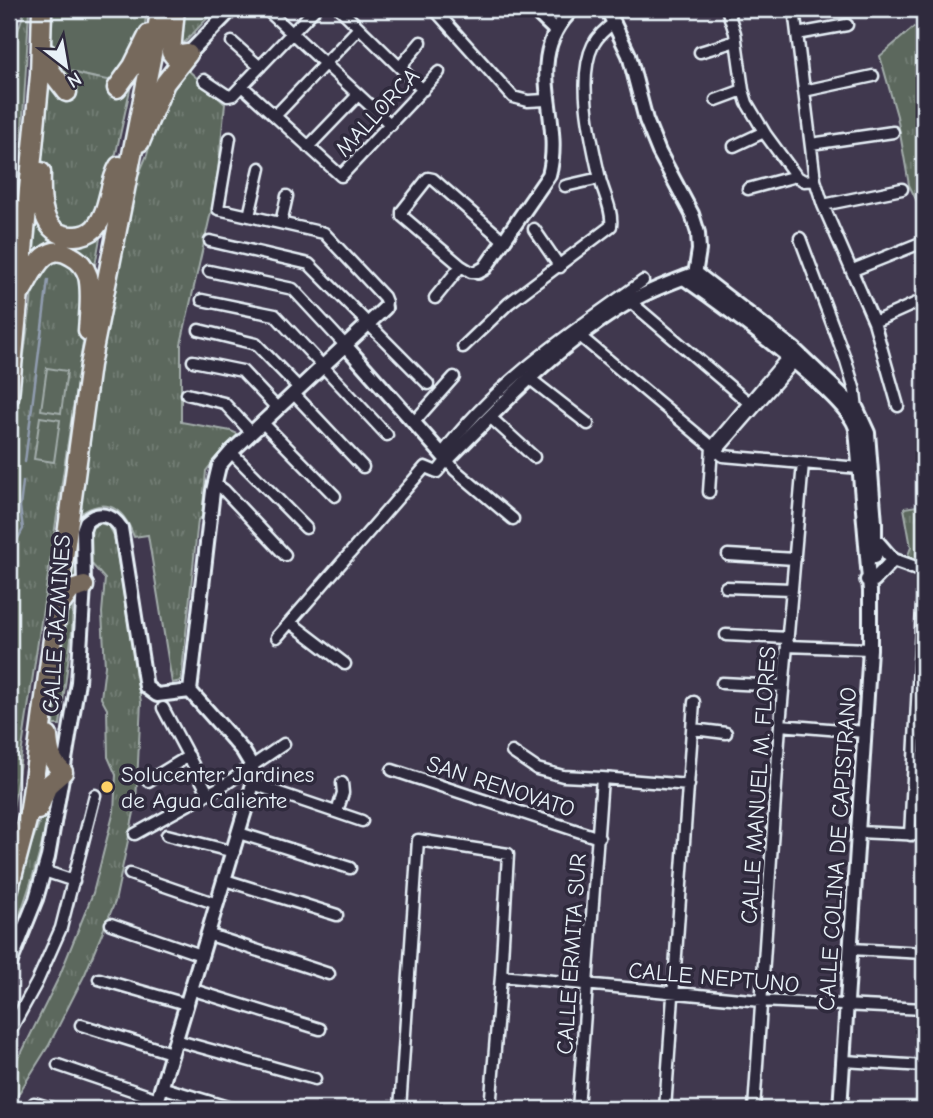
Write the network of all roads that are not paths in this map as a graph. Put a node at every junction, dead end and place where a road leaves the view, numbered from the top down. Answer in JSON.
{"nodes":[{"id":1,"x":43,"y":9,"type":"edge"},
{"id":2,"x":160,"y":9,"type":"edge"},
{"id":3,"x":175,"y":9,"type":"edge"},
{"id":4,"x":232,"y":9,"type":"edge"},
{"id":5,"x":266,"y":9,"type":"edge"},
{"id":6,"x":315,"y":9,"type":"edge"},
{"id":7,"x":340,"y":9,"type":"edge"},
{"id":8,"x":433,"y":9,"type":"edge"},
{"id":9,"x":533,"y":9,"type":"edge"},
{"id":10,"x":573,"y":9,"type":"edge"},
{"id":11,"x":607,"y":9,"type":"edge"},
{"id":12,"x":727,"y":9,"type":"edge"},
{"id":13,"x":794,"y":9,"type":"edge"},
{"id":14,"x":615,"y":22,"type":"junction"},
{"id":15,"x":847,"y":25,"type":"dead end"},
{"id":16,"x":359,"y":28,"type":"junction"},
{"id":17,"x":555,"y":30,"type":"junction"},
{"id":18,"x":292,"y":33,"type":"junction"},
{"id":19,"x":797,"y":34,"type":"junction"},
{"id":20,"x":736,"y":41,"type":"junction"},
{"id":21,"x":232,"y":42,"type":"dead end"},
{"id":22,"x":421,"y":42,"type":"dead end"},
{"id":23,"x":700,"y":52,"type":"dead end"},
{"id":24,"x":188,"y":54,"type":"junction"},
{"id":25,"x":325,"y":63,"type":"junction"},
{"id":26,"x":260,"y":67,"type":"junction"},
{"id":27,"x":400,"y":67,"type":"junction"},
{"id":28,"x":439,"y":72,"type":"dead end"},
{"id":29,"x":40,"y":75,"type":"junction"},
{"id":30,"x":873,"y":76,"type":"dead end"},
{"id":31,"x":204,"y":80,"type":"dead end"},
{"id":32,"x":242,"y":86,"type":"junction"},
{"id":33,"x":117,"y":88,"type":"dead end"},
{"id":34,"x":423,"y":90,"type":"junction"},
{"id":35,"x":743,"y":90,"type":"junction"},
{"id":36,"x":804,"y":91,"type":"junction"},
{"id":37,"x":66,"y":92,"type":"dead end"},
{"id":38,"x":358,"y":95,"type":"junction"},
{"id":39,"x":546,"y":100,"type":"junction"},
{"id":40,"x":716,"y":100,"type":"dead end"},
{"id":41,"x":275,"y":116,"type":"junction"},
{"id":42,"x":391,"y":125,"type":"junction"},
{"id":43,"x":764,"y":132,"type":"junction"},
{"id":44,"x":893,"y":132,"type":"dead end"},
{"id":45,"x":230,"y":138,"type":"dead end"},
{"id":46,"x":811,"y":144,"type":"junction"},
{"id":47,"x":734,"y":146,"type":"dead end"},
{"id":48,"x":308,"y":148,"type":"junction"},
{"id":49,"x":131,"y":155,"type":"junction"},
{"id":50,"x":260,"y":168,"type":"dead end"},
{"id":51,"x":796,"y":176,"type":"junction"},
{"id":52,"x":600,"y":178,"type":"junction"},
{"id":53,"x":815,"y":180,"type":"junction"},
{"id":54,"x":565,"y":187,"type":"dead end"},
{"id":55,"x":748,"y":189,"type":"dead end"},
{"id":56,"x":902,"y":189,"type":"dead end"},
{"id":57,"x":287,"y":196,"type":"dead end"},
{"id":58,"x":823,"y":205,"type":"junction"},
{"id":59,"x":249,"y":216,"type":"junction"},
{"id":60,"x":281,"y":223,"type":"junction"},
{"id":61,"x":534,"y":229,"type":"dead end"},
{"id":62,"x":800,"y":238,"type":"dead end"},
{"id":63,"x":209,"y":241,"type":"dead end"},
{"id":64,"x":504,"y":241,"type":"junction"},
{"id":65,"x":918,"y":244,"type":"dead end"},
{"id":66,"x":461,"y":266,"type":"junction"},
{"id":67,"x":560,"y":267,"type":"junction"},
{"id":68,"x":853,"y":270,"type":"junction"},
{"id":69,"x":209,"y":271,"type":"dead end"},
{"id":70,"x":478,"y":272,"type":"joint"},
{"id":71,"x":691,"y":279,"type":"junction"},
{"id":72,"x":643,"y":281,"type":"dead end"},
{"id":73,"x":13,"y":298,"type":"edge"},
{"id":74,"x":435,"y":298,"type":"dead end"},
{"id":75,"x":626,"y":298,"type":"junction"},
{"id":76,"x":202,"y":300,"type":"dead end"},
{"id":77,"x":923,"y":300,"type":"edge"},
{"id":78,"x":385,"y":308,"type":"joint"},
{"id":79,"x":874,"y":322,"type":"junction"},
{"id":80,"x":368,"y":324,"type":"junction"},
{"id":81,"x":199,"y":330,"type":"dead end"},
{"id":82,"x":581,"y":337,"type":"junction"},
{"id":83,"x":345,"y":345,"type":"junction"},
{"id":84,"x":463,"y":347,"type":"dead end"},
{"id":85,"x":12,"y":352,"type":"edge"},
{"id":86,"x":794,"y":355,"type":"junction"},
{"id":87,"x":193,"y":361,"type":"dead end"},
{"id":88,"x":322,"y":366,"type":"junction"},
{"id":89,"x":454,"y":377,"type":"dead end"},
{"id":90,"x":529,"y":378,"type":"junction"},
{"id":91,"x":428,"y":384,"type":"dead end"},
{"id":92,"x":296,"y":390,"type":"junction"},
{"id":93,"x":87,"y":391,"type":"junction"},
{"id":94,"x":187,"y":394,"type":"dead end"},
{"id":95,"x":9,"y":397,"type":"edge"},
{"id":96,"x":748,"y":402,"type":"junction"},
{"id":97,"x":898,"y":405,"type":"dead end"},
{"id":98,"x":277,"y":408,"type":"junction"},
{"id":99,"x":854,"y":412,"type":"junction"},
{"id":100,"x":489,"y":417,"type":"junction"},
{"id":101,"x":262,"y":422,"type":"junction"},
{"id":102,"x":414,"y":422,"type":"junction"},
{"id":103,"x":587,"y":424,"type":"dead end"},
{"id":104,"x":251,"y":432,"type":"junction"},
{"id":105,"x":387,"y":435,"type":"dead end"},
{"id":106,"x":232,"y":452,"type":"junction"},
{"id":107,"x":713,"y":452,"type":"junction"},
{"id":108,"x":445,"y":457,"type":"junction"},
{"id":109,"x":534,"y":457,"type":"dead end"},
{"id":110,"x":803,"y":464,"type":"junction"},
{"id":111,"x":363,"y":467,"type":"dead end"},
{"id":112,"x":859,"y":468,"type":"junction"},
{"id":113,"x":214,"y":483,"type":"junction"},
{"id":114,"x":709,"y":492,"type":"dead end"},
{"id":115,"x":335,"y":496,"type":"dead end"},
{"id":116,"x":513,"y":519,"type":"dead end"},
{"id":117,"x":306,"y":528,"type":"dead end"},
{"id":118,"x":871,"y":539,"type":"junction"},
{"id":119,"x":285,"y":555,"type":"dead end"},
{"id":120,"x":728,"y":555,"type":"dead end"},
{"id":121,"x":795,"y":559,"type":"junction"},
{"id":122,"x":892,"y":560,"type":"junction"},
{"id":123,"x":924,"y":571,"type":"edge"},
{"id":124,"x":870,"y":584,"type":"junction"},
{"id":125,"x":84,"y":586,"type":"junction"},
{"id":126,"x":726,"y":586,"type":"dead end"},
{"id":127,"x":792,"y":589,"type":"junction"},
{"id":128,"x":60,"y":605,"type":"junction"},
{"id":129,"x":290,"y":622,"type":"junction"},
{"id":130,"x":726,"y":635,"type":"dead end"},
{"id":131,"x":277,"y":637,"type":"dead end"},
{"id":132,"x":788,"y":642,"type":"junction"},
{"id":133,"x":870,"y":649,"type":"junction"},
{"id":134,"x":345,"y":664,"type":"dead end"},
{"id":135,"x":722,"y":683,"type":"dead end"},
{"id":136,"x":783,"y":686,"type":"junction"},
{"id":137,"x":190,"y":691,"type":"junction"},
{"id":138,"x":47,"y":695,"type":"junction"},
{"id":139,"x":694,"y":702,"type":"dead end"},
{"id":140,"x":163,"y":708,"type":"dead end"},
{"id":141,"x":780,"y":725,"type":"junction"},
{"id":142,"x":692,"y":729,"type":"junction"},
{"id":143,"x":865,"y":732,"type":"junction"},
{"id":144,"x":726,"y":733,"type":"dead end"},
{"id":145,"x":284,"y":744,"type":"dead end"},
{"id":146,"x":512,"y":752,"type":"dead end"},
{"id":147,"x":189,"y":756,"type":"junction"},
{"id":148,"x":252,"y":766,"type":"junction"},
{"id":149,"x":392,"y":770,"type":"dead end"},
{"id":150,"x":63,"y":772,"type":"junction"},
{"id":151,"x":602,"y":778,"type":"junction"},
{"id":152,"x":148,"y":781,"type":"dead end"},
{"id":153,"x":342,"y":783,"type":"dead end"},
{"id":154,"x":253,"y":784,"type":"junction"},
{"id":155,"x":689,"y":785,"type":"junction"},
{"id":156,"x":208,"y":793,"type":"junction"},
{"id":157,"x":95,"y":795,"type":"dead end"},
{"id":158,"x":337,"y":812,"type":"junction"},
{"id":159,"x":362,"y":821,"type":"dead end"},
{"id":160,"x":857,"y":832,"type":"junction"},
{"id":161,"x":135,"y":834,"type":"dead end"},
{"id":162,"x":239,"y":834,"type":"junction"},
{"id":163,"x":167,"y":835,"type":"dead end"},
{"id":164,"x":910,"y":835,"type":"junction"},
{"id":165,"x":924,"y":835,"type":"edge"},
{"id":166,"x":599,"y":838,"type":"junction"},
{"id":167,"x":234,"y":852,"type":"junction"},
{"id":168,"x":350,"y":868,"type":"dead end"},
{"id":169,"x":44,"y":871,"type":"junction"},
{"id":170,"x":130,"y":874,"type":"dead end"},
{"id":171,"x":225,"y":880,"type":"junction"},
{"id":172,"x":74,"y":881,"type":"junction"},
{"id":173,"x":11,"y":882,"type":"edge"},
{"id":174,"x":217,"y":904,"type":"junction"},
{"id":175,"x":337,"y":915,"type":"dead end"},
{"id":176,"x":111,"y":924,"type":"dead end"},
{"id":177,"x":208,"y":934,"type":"junction"},
{"id":178,"x":851,"y":949,"type":"junction"},
{"id":179,"x":924,"y":953,"type":"edge"},
{"id":180,"x":201,"y":955,"type":"junction"},
{"id":181,"x":9,"y":966,"type":"edge"},
{"id":182,"x":329,"y":974,"type":"dead end"},
{"id":183,"x":501,"y":976,"type":"junction"},
{"id":184,"x":99,"y":979,"type":"dead end"},
{"id":185,"x":588,"y":985,"type":"junction"},
{"id":186,"x":190,"y":989,"type":"junction"},
{"id":187,"x":675,"y":994,"type":"junction"},
{"id":188,"x":761,"y":1001,"type":"junction"},
{"id":189,"x":186,"y":1004,"type":"junction"},
{"id":190,"x":848,"y":1005,"type":"junction"},
{"id":191,"x":924,"y":1009,"type":"edge"},
{"id":192,"x":81,"y":1025,"type":"dead end"},
{"id":193,"x":320,"y":1029,"type":"dead end"},
{"id":194,"x":9,"y":1033,"type":"edge"},
{"id":195,"x":173,"y":1046,"type":"junction"},
{"id":196,"x":844,"y":1060,"type":"junction"},
{"id":197,"x":58,"y":1065,"type":"dead end"},
{"id":198,"x":924,"y":1066,"type":"edge"},
{"id":199,"x":315,"y":1079,"type":"dead end"},
{"id":200,"x":158,"y":1098,"type":"edge"},
{"id":201,"x":34,"y":1103,"type":"dead end"},
{"id":202,"x":55,"y":1109,"type":"edge"},
{"id":203,"x":234,"y":1109,"type":"edge"},
{"id":204,"x":400,"y":1109,"type":"edge"},
{"id":205,"x":490,"y":1109,"type":"edge"},
{"id":206,"x":578,"y":1109,"type":"edge"},
{"id":207,"x":665,"y":1109,"type":"edge"},
{"id":208,"x":754,"y":1109,"type":"edge"},
{"id":209,"x":840,"y":1109,"type":"edge"}],
"edges":[{"from":1,"to":29,"type":"highway"},
{"from":1,"to":37,"type":"highway"},
{"from":2,"to":33,"type":"highway"},
{"from":2,"to":49,"type":"highway"},
{"from":3,"to":24,"type":"highway"},
{"from":4,"to":24,"type":"street"},
{"from":5,"to":18,"type":"street"},
{"from":6,"to":18,"type":"street"},
{"from":7,"to":16,"type":"street"},
{"from":8,"to":39,"type":"street"},
{"from":9,"to":17,"type":"street"},
{"from":10,"to":17,"type":"street"},
{"from":11,"to":14,"type":"street"},
{"from":12,"to":20,"type":"street"},
{"from":13,"to":19,"type":"street"},
{"from":14,"to":52,"type":"street"},
{"from":14,"to":71,"type":"street"},
{"from":15,"to":19,"type":"street"},
{"from":16,"to":25,"type":"street"},
{"from":16,"to":27,"type":"street"},
{"from":17,"to":39,"type":"street"},
{"from":18,"to":25,"type":"street"},
{"from":18,"to":26,"type":"street"},
{"from":19,"to":36,"type":"street"},
{"from":20,"to":23,"type":"street"},
{"from":20,"to":35,"type":"street"},
{"from":21,"to":26,"type":"street"},
{"from":22,"to":27,"type":"street"},
{"from":24,"to":49,"type":"highway"},
{"from":25,"to":38,"type":"street"},
{"from":25,"to":41,"type":"street"},
{"from":26,"to":32,"type":"street"},
{"from":27,"to":34,"type":"street"},
{"from":28,"to":34,"type":"street","name":"MALLORCA"},
{"from":29,"to":49,"type":"highway"},
{"from":29,"to":73,"type":"highway"},
{"from":30,"to":36,"type":"street"},
{"from":31,"to":32,"type":"street"},
{"from":32,"to":41,"type":"street"},
{"from":34,"to":42,"type":"street","name":"MALLORCA"},
{"from":35,"to":40,"type":"street"},
{"from":35,"to":43,"type":"street"},
{"from":36,"to":46,"type":"street"},
{"from":38,"to":42,"type":"street"},
{"from":38,"to":48,"type":"street"},
{"from":39,"to":64,"type":"street"},
{"from":41,"to":48,"type":"street"},
{"from":42,"to":48,"type":"street","name":"MALLORCA"},
{"from":43,"to":47,"type":"street"},
{"from":43,"to":51,"type":"street"},
{"from":44,"to":46,"type":"street"},
{"from":45,"to":59,"type":"street"},
{"from":46,"to":53,"type":"street"},
{"from":49,"to":93,"type":"highway"},
{"from":50,"to":59,"type":"street"},
{"from":51,"to":53,"type":"street"},
{"from":51,"to":55,"type":"street"},
{"from":52,"to":54,"type":"street"},
{"from":52,"to":67,"type":"street"},
{"from":53,"to":58,"type":"street"},
{"from":56,"to":58,"type":"street"},
{"from":57,"to":60,"type":"street"},
{"from":58,"to":68,"type":"street"},
{"from":59,"to":60,"type":"street"},
{"from":60,"to":78,"type":"street"},
{"from":61,"to":67,"type":"street"},
{"from":62,"to":99,"type":"street"},
{"from":63,"to":80,"type":"street"},
{"from":64,"to":66,"type":"street"},
{"from":64,"to":70,"type":"street"},
{"from":65,"to":68,"type":"street"},
{"from":66,"to":70,"type":"street"},
{"from":66,"to":74,"type":"street"},
{"from":67,"to":84,"type":"street"},
{"from":68,"to":79,"type":"street"},
{"from":69,"to":83,"type":"street"},
{"from":71,"to":75,"type":"street"},
{"from":71,"to":86,"type":"street","name":"CALLE COLINA DE CAPISTRANO"},
{"from":72,"to":75,"type":"street"},
{"from":73,"to":85,"type":"highway"},
{"from":73,"to":93,"type":"highway"},
{"from":75,"to":82,"type":"street"},
{"from":75,"to":96,"type":"street"},
{"from":75,"to":108,"type":"street"},
{"from":76,"to":88,"type":"street"},
{"from":77,"to":79,"type":"street"},
{"from":78,"to":80,"type":"street"},
{"from":79,"to":97,"type":"street"},
{"from":80,"to":83,"type":"street"},
{"from":80,"to":91,"type":"street"},
{"from":81,"to":92,"type":"street"},
{"from":82,"to":90,"type":"street"},
{"from":82,"to":107,"type":"street"},
{"from":83,"to":88,"type":"street"},
{"from":83,"to":102,"type":"street"},
{"from":85,"to":95,"type":"highway"},
{"from":86,"to":96,"type":"street"},
{"from":86,"to":99,"type":"street","name":"CALLE COLINA DE CAPISTRANO"},
{"from":86,"to":107,"type":"street"},
{"from":87,"to":98,"type":"street"},
{"from":88,"to":92,"type":"street"},
{"from":88,"to":105,"type":"street"},
{"from":89,"to":102,"type":"street"},
{"from":90,"to":100,"type":"street"},
{"from":90,"to":103,"type":"street"},
{"from":92,"to":98,"type":"street"},
{"from":92,"to":111,"type":"street"},
{"from":93,"to":128,"type":"highway"},
{"from":94,"to":104,"type":"street"},
{"from":96,"to":107,"type":"street"},
{"from":98,"to":101,"type":"street"},
{"from":99,"to":112,"type":"street","name":"CALLE COLINA DE CAPISTRANO"},
{"from":99,"to":118,"type":"street","name":"CALLE COLINA DE CAPISTRANO"},
{"from":100,"to":108,"type":"street"},
{"from":100,"to":109,"type":"street"},
{"from":101,"to":104,"type":"street"},
{"from":101,"to":115,"type":"street"},
{"from":102,"to":108,"type":"street"},
{"from":104,"to":106,"type":"street"},
{"from":106,"to":113,"type":"street"},
{"from":106,"to":117,"type":"street"},
{"from":107,"to":110,"type":"street"},
{"from":107,"to":114,"type":"street"},
{"from":108,"to":116,"type":"street"},
{"from":108,"to":129,"type":"street"},
{"from":110,"to":112,"type":"street"},
{"from":110,"to":121,"type":"street","name":"CALLE MANUEL M. FLORES"},
{"from":112,"to":118,"type":"street","name":"CALLE COLINA DE CAPISTRANO"},
{"from":113,"to":119,"type":"street"},
{"from":113,"to":137,"type":"street"},
{"from":118,"to":122,"type":"street"},
{"from":118,"to":124,"type":"street","name":"CALLE COLINA DE CAPISTRANO"},
{"from":120,"to":121,"type":"street"},
{"from":121,"to":127,"type":"street","name":"CALLE MANUEL M. FLORES"},
{"from":122,"to":123,"type":"street"},
{"from":122,"to":124,"type":"street"},
{"from":123,"to":164,"type":"street"},
{"from":124,"to":133,"type":"street","name":"CALLE COLINA DE CAPISTRANO"},
{"from":125,"to":128,"type":"highway"},
{"from":125,"to":137,"type":"street","name":"CALLE JAZMINES"},
{"from":125,"to":150,"type":"street","name":"CALLE JAZMINES"},
{"from":126,"to":127,"type":"street"},
{"from":127,"to":132,"type":"street","name":"CALLE MANUEL M. FLORES"},
{"from":128,"to":138,"type":"highway"},
{"from":129,"to":131,"type":"street"},
{"from":129,"to":134,"type":"street"},
{"from":130,"to":132,"type":"street"},
{"from":132,"to":133,"type":"street"},
{"from":132,"to":136,"type":"street","name":"CALLE MANUEL M. FLORES"},
{"from":133,"to":143,"type":"street","name":"CALLE COLINA DE CAPISTRANO"},
{"from":135,"to":136,"type":"street"},
{"from":136,"to":141,"type":"street","name":"CALLE MANUEL M. FLORES"},
{"from":137,"to":148,"type":"street"},
{"from":138,"to":150,"type":"highway"},
{"from":138,"to":173,"type":"highway"},
{"from":139,"to":142,"type":"street"},
{"from":140,"to":147,"type":"street"},
{"from":141,"to":143,"type":"street"},
{"from":141,"to":188,"type":"street","name":"CALLE MANUEL M. FLORES"},
{"from":142,"to":144,"type":"street"},
{"from":142,"to":155,"type":"street"},
{"from":143,"to":160,"type":"street","name":"CALLE COLINA DE CAPISTRANO"},
{"from":145,"to":148,"type":"street"},
{"from":146,"to":151,"type":"street"},
{"from":147,"to":152,"type":"street"},
{"from":147,"to":156,"type":"street"},
{"from":148,"to":154,"type":"street"},
{"from":148,"to":156,"type":"street"},
{"from":149,"to":166,"type":"street","name":"SAN RENOVATO"},
{"from":150,"to":169,"type":"street","name":"CALLE JAZMINES"},
{"from":150,"to":173,"type":"highway"},
{"from":151,"to":155,"type":"street"},
{"from":151,"to":166,"type":"street","name":"CALLE ERMITA SUR"},
{"from":153,"to":158,"type":"street"},
{"from":154,"to":158,"type":"street"},
{"from":154,"to":162,"type":"street"},
{"from":155,"to":187,"type":"street"},
{"from":156,"to":161,"type":"street"},
{"from":157,"to":172,"type":"street"},
{"from":158,"to":159,"type":"street"},
{"from":160,"to":164,"type":"street"},
{"from":160,"to":178,"type":"street","name":"CALLE COLINA DE CAPISTRANO"},
{"from":162,"to":167,"type":"street"},
{"from":162,"to":168,"type":"street"},
{"from":163,"to":167,"type":"street"},
{"from":164,"to":165,"type":"street"},
{"from":166,"to":185,"type":"street","name":"CALLE ERMITA SUR"},
{"from":167,"to":171,"type":"street"},
{"from":169,"to":172,"type":"street"},
{"from":169,"to":181,"type":"street","name":"CALLE JAZMINES"},
{"from":170,"to":174,"type":"street"},
{"from":171,"to":174,"type":"street"},
{"from":171,"to":175,"type":"street"},
{"from":172,"to":194,"type":"street"},
{"from":174,"to":177,"type":"street"},
{"from":176,"to":180,"type":"street"},
{"from":177,"to":180,"type":"street"},
{"from":177,"to":182,"type":"street"},
{"from":178,"to":179,"type":"street"},
{"from":178,"to":190,"type":"street","name":"CALLE COLINA DE CAPISTRANO"},
{"from":180,"to":186,"type":"street"},
{"from":183,"to":185,"type":"street","name":"CALLE NEPTUNO"},
{"from":183,"to":204,"type":"street"},
{"from":183,"to":205,"type":"street"},
{"from":184,"to":189,"type":"street"},
{"from":185,"to":187,"type":"street","name":"CALLE NEPTUNO"},
{"from":185,"to":206,"type":"street","name":"CALLE ERMITA SUR"},
{"from":186,"to":189,"type":"street"},
{"from":186,"to":193,"type":"street"},
{"from":187,"to":188,"type":"street","name":"CALLE NEPTUNO"},
{"from":187,"to":207,"type":"street"},
{"from":188,"to":190,"type":"street","name":"CALLE NEPTUNO"},
{"from":188,"to":208,"type":"street","name":"CALLE MANUEL M. FLORES"},
{"from":189,"to":195,"type":"street"},
{"from":190,"to":191,"type":"street","name":"CALLE NEPTUNO"},
{"from":190,"to":196,"type":"street","name":"CALLE COLINA DE CAPISTRANO"},
{"from":192,"to":195,"type":"street"},
{"from":195,"to":199,"type":"street"},
{"from":195,"to":200,"type":"street"},
{"from":196,"to":198,"type":"street"},
{"from":196,"to":209,"type":"street","name":"CALLE COLINA DE CAPISTRANO"},
{"from":197,"to":200,"type":"street"},
{"from":200,"to":203,"type":"street"},
{"from":201,"to":202,"type":"street"}]}
